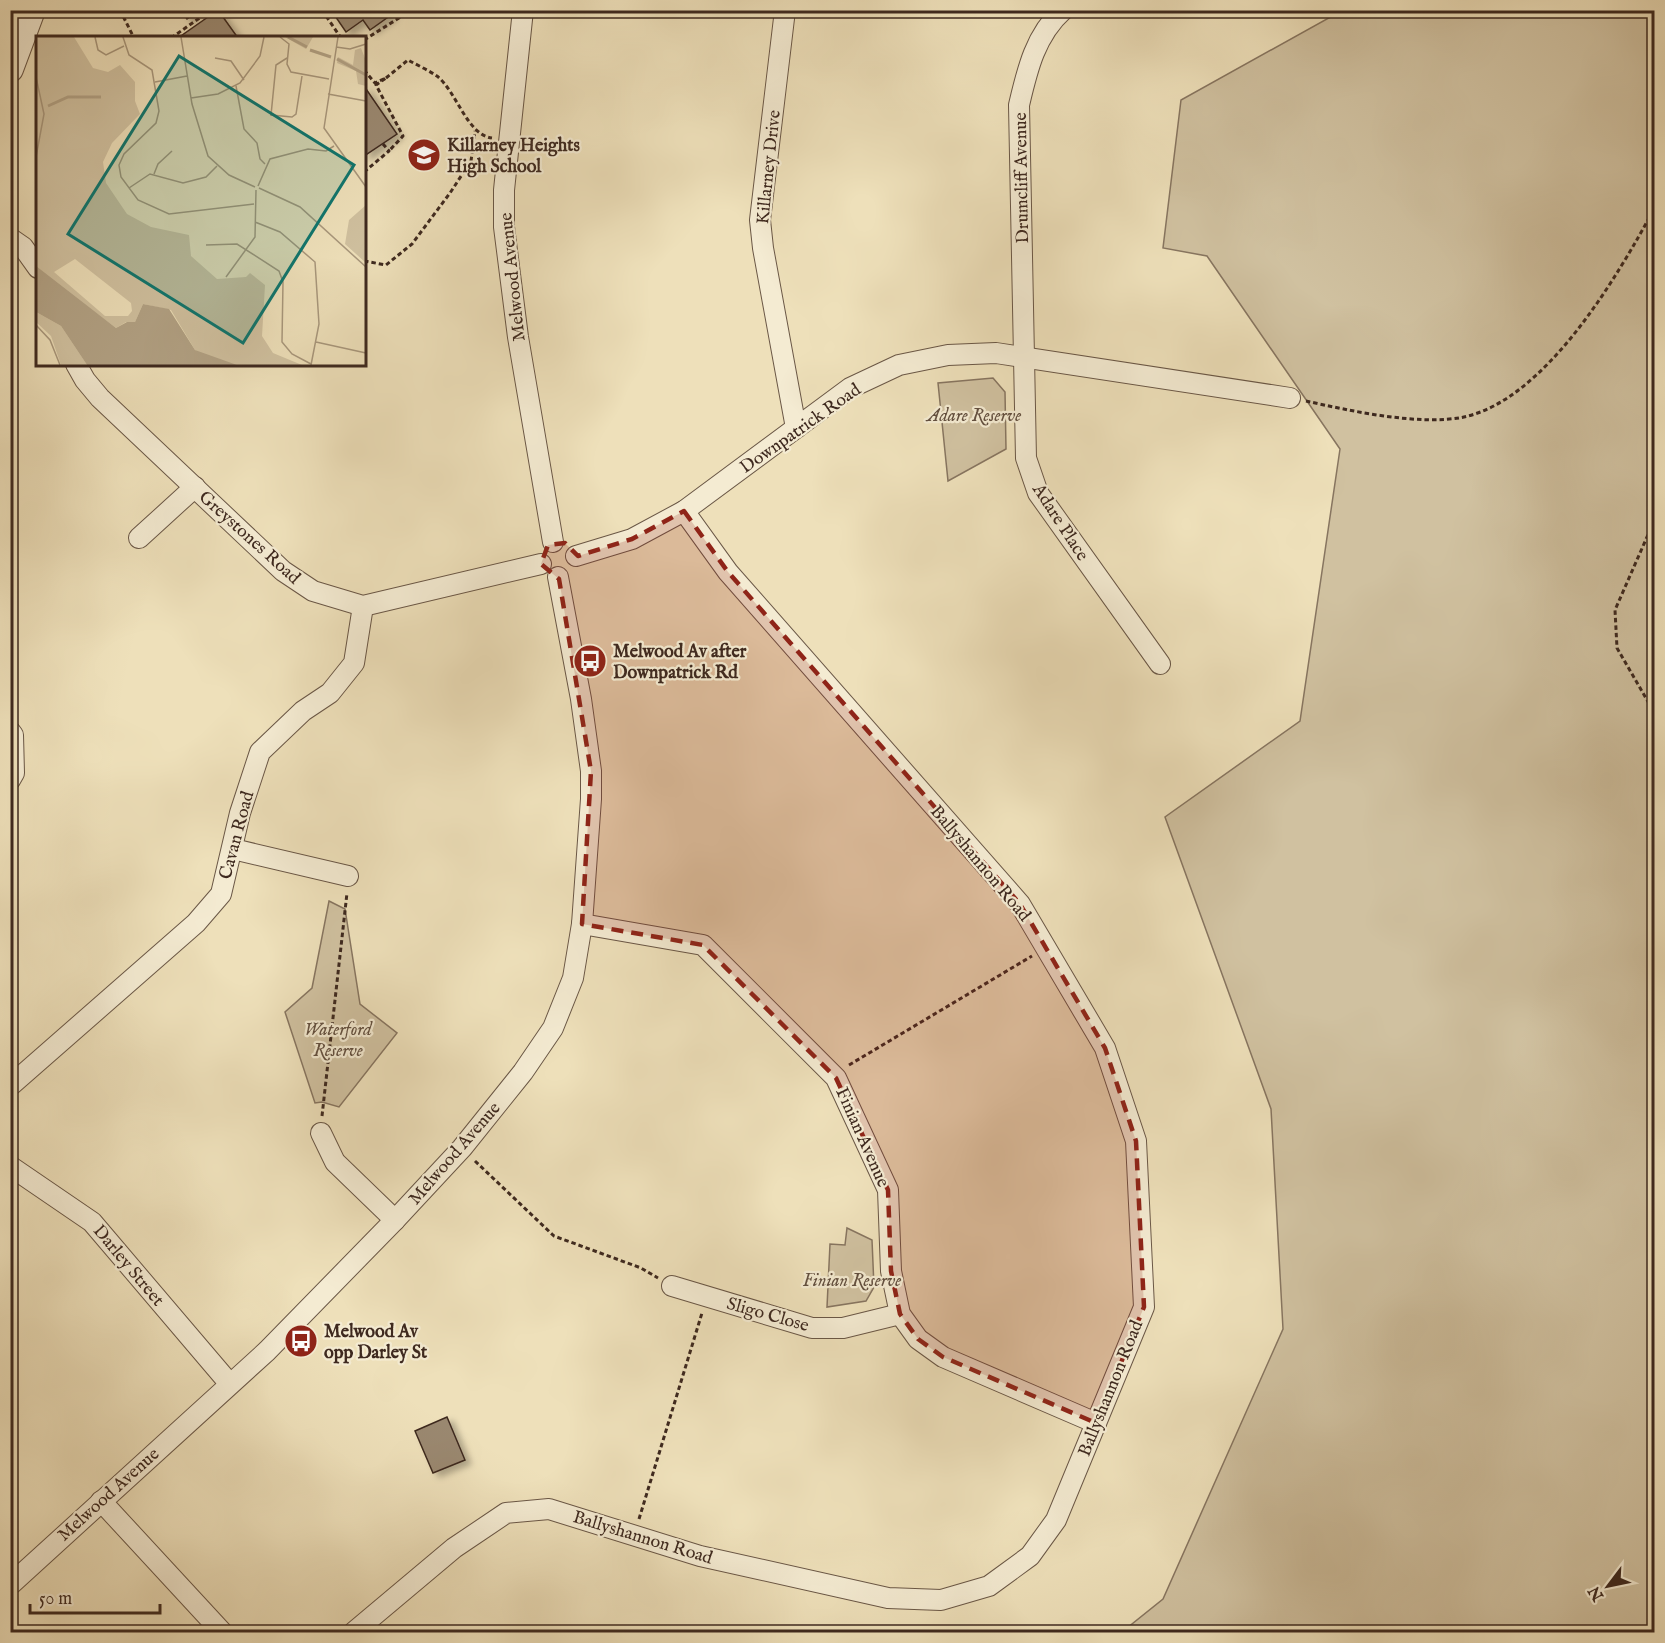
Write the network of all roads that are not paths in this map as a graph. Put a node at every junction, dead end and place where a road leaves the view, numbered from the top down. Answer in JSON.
{"nodes":[{"id":1,"x":32,"y":10,"type":"edge"},
{"id":2,"x":523,"y":10,"type":"edge"},
{"id":3,"x":785,"y":10,"type":"edge"},
{"id":4,"x":1063,"y":10,"type":"edge"},
{"id":5,"x":10,"y":69,"type":"edge"},
{"id":6,"x":10,"y":238,"type":"edge"},
{"id":7,"x":36,"y":265,"type":"edge"},
{"id":8,"x":1024,"y":358,"type":"junction"},
{"id":9,"x":77,"y":366,"type":"edge"},
{"id":10,"x":1290,"y":398,"type":"road end"},
{"id":11,"x":796,"y":428,"type":"junction"},
{"id":12,"x":195,"y":487,"type":"junction"},
{"id":13,"x":684,"y":511,"type":"junction"},
{"id":14,"x":139,"y":538,"type":"dead end"},
{"id":15,"x":553,"y":542,"type":"junction"},
{"id":16,"x":576,"y":556,"type":"junction"},
{"id":17,"x":541,"y":564,"type":"junction"},
{"id":18,"x":558,"y":577,"type":"junction"},
{"id":19,"x":363,"y":606,"type":"junction"},
{"id":20,"x":1160,"y":664,"type":"dead end"},
{"id":21,"x":10,"y":731,"type":"edge"},
{"id":22,"x":10,"y":780,"type":"edge"},
{"id":23,"x":233,"y":849,"type":"junction"},
{"id":24,"x":348,"y":876,"type":"road end"},
{"id":25,"x":582,"y":924,"type":"junction"},
{"id":26,"x":10,"y":1086,"type":"edge"},
{"id":27,"x":321,"y":1133,"type":"road end"},
{"id":28,"x":10,"y":1167,"type":"edge"},
{"id":29,"x":395,"y":1221,"type":"junction"},
{"id":30,"x":672,"y":1286,"type":"road end"},
{"id":31,"x":900,"y":1314,"type":"junction"},
{"id":32,"x":229,"y":1383,"type":"junction"},
{"id":33,"x":1096,"y":1423,"type":"junction"},
{"id":34,"x":101,"y":1501,"type":"junction"},
{"id":35,"x":10,"y":1585,"type":"edge"},
{"id":36,"x":222,"y":1632,"type":"edge"},
{"id":37,"x":354,"y":1632,"type":"edge"}],
"edges":[{"from":1,"to":5,"type":"street"},
{"from":2,"to":15,"type":"street","name":"Melwood Avenue"},
{"from":3,"to":11,"type":"street","name":"Killarney Drive"},
{"from":4,"to":8,"type":"street","name":"Drumcliff Avenue"},
{"from":6,"to":7,"type":"street"},
{"from":8,"to":10,"type":"street","name":"Downpatrick Road"},
{"from":8,"to":11,"type":"street","name":"Downpatrick Road"},
{"from":8,"to":20,"type":"street","name":"Adare Place"},
{"from":9,"to":12,"type":"street","name":"Greystones Road"},
{"from":11,"to":13,"type":"street","name":"Downpatrick Road"},
{"from":12,"to":14,"type":"street"},
{"from":12,"to":19,"type":"street","name":"Greystones Road"},
{"from":13,"to":16,"type":"street","name":"Downpatrick Road"},
{"from":13,"to":33,"type":"street","name":"Ballyshannon Road"},
{"from":15,"to":16,"type":"street"},
{"from":15,"to":17,"type":"street"},
{"from":16,"to":18,"type":"street"},
{"from":17,"to":18,"type":"street"},
{"from":17,"to":19,"type":"street","name":"Greystones Road"},
{"from":18,"to":25,"type":"street","name":"Melwood Avenue"},
{"from":19,"to":23,"type":"street","name":"Cavan Road"},
{"from":21,"to":22,"type":"street"},
{"from":23,"to":24,"type":"street"},
{"from":23,"to":26,"type":"street","name":"Cavan Road"},
{"from":25,"to":29,"type":"street","name":"Melwood Avenue"},
{"from":25,"to":31,"type":"street","name":"Finian Avenue"},
{"from":27,"to":29,"type":"street"},
{"from":28,"to":32,"type":"street","name":"Darley Street"},
{"from":29,"to":32,"type":"street","name":"Melwood Avenue"},
{"from":30,"to":31,"type":"street","name":"Sligo Close"},
{"from":31,"to":33,"type":"street","name":"Finian Avenue"},
{"from":32,"to":34,"type":"street","name":"Melwood Avenue"},
{"from":33,"to":37,"type":"street","name":"Ballyshannon Road"},
{"from":34,"to":35,"type":"street","name":"Melwood Avenue"},
{"from":34,"to":36,"type":"street"}]}
